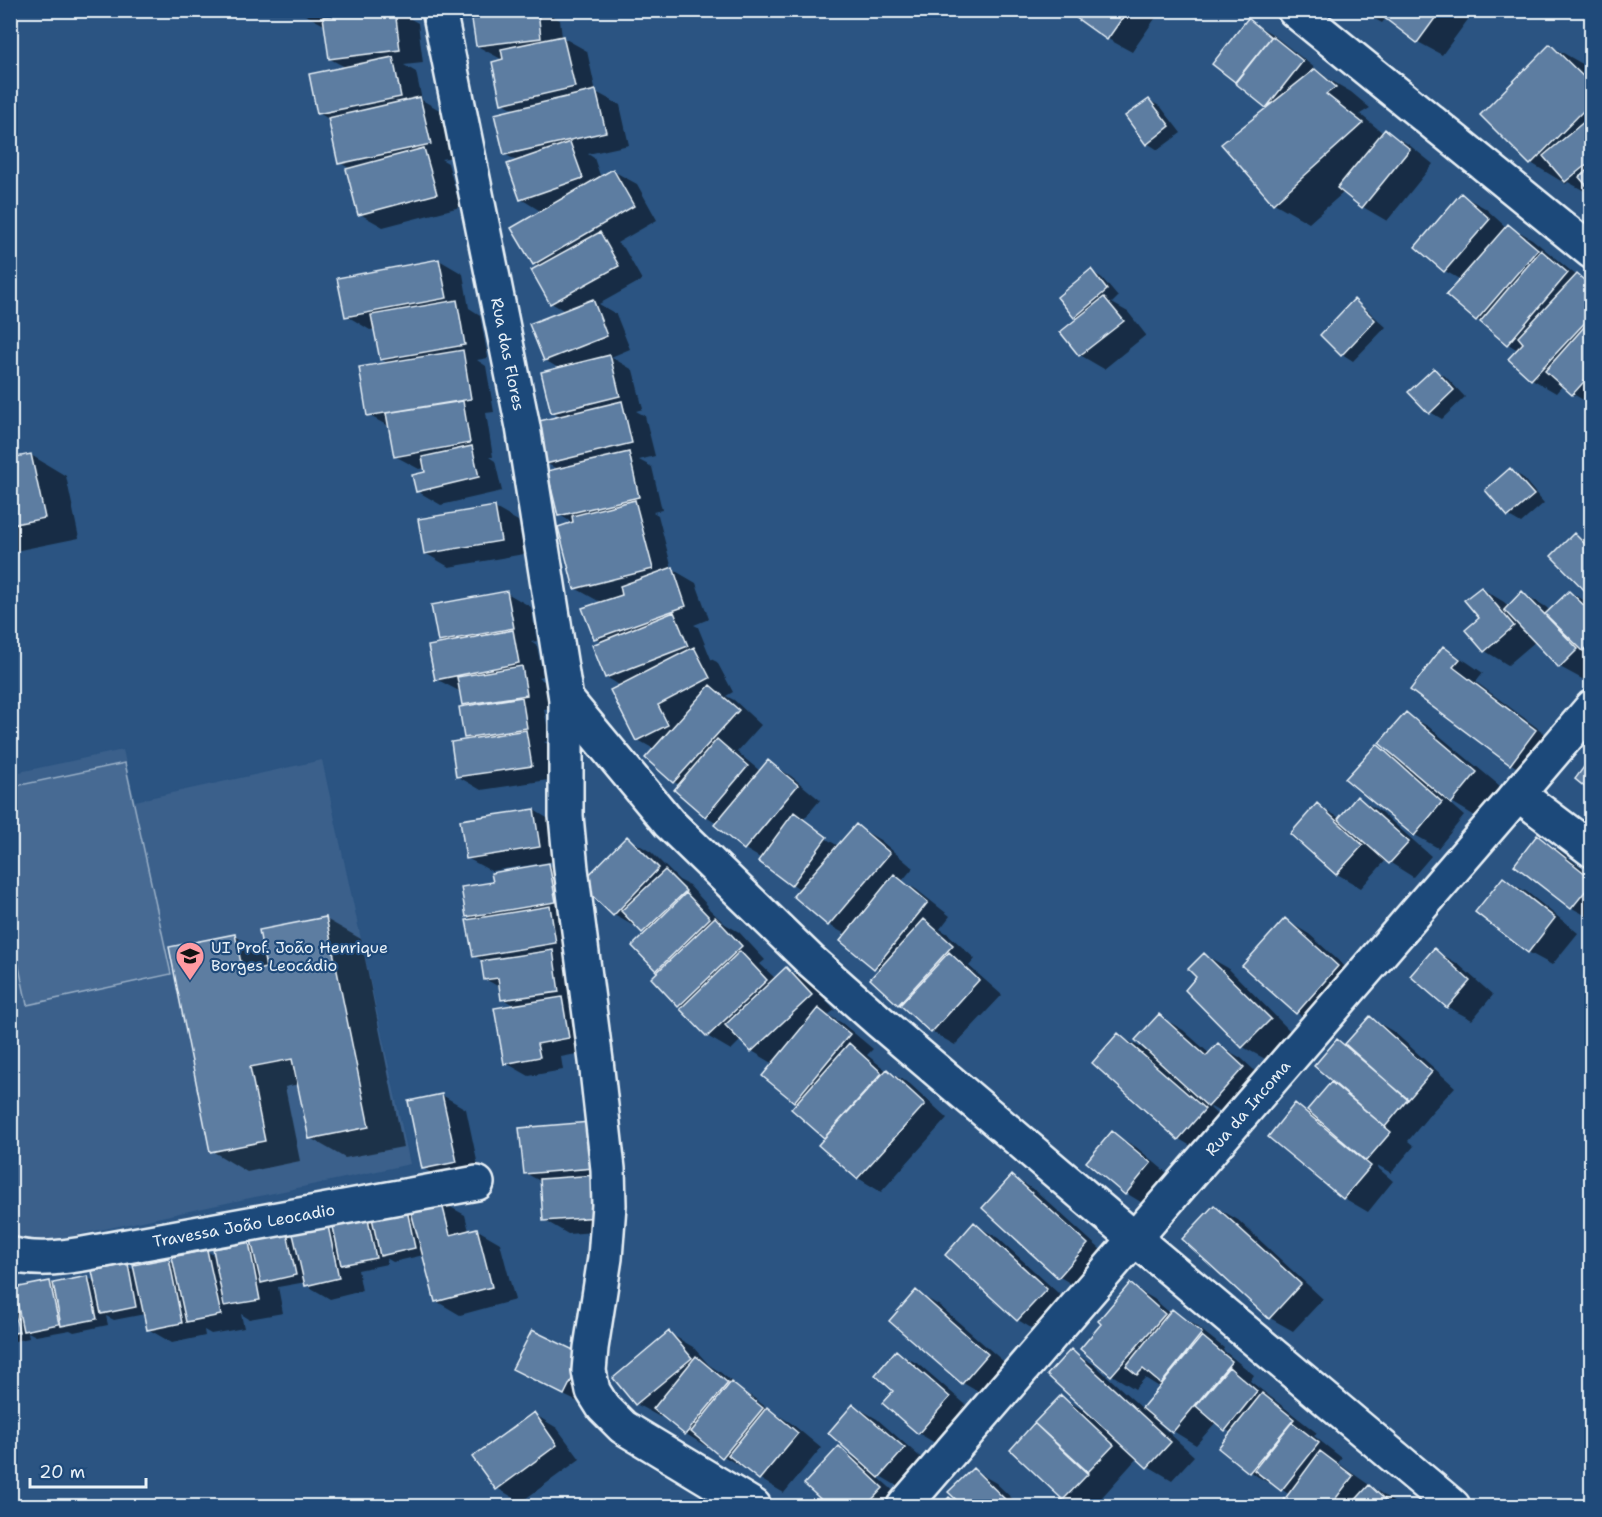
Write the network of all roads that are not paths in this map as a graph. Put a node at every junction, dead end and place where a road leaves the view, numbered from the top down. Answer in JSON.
{"nodes":[{"id":1,"x":439,"y":10,"type":"edge"},
{"id":2,"x":1294,"y":10,"type":"edge"},
{"id":3,"x":1592,"y":252,"type":"edge"},
{"id":4,"x":566,"y":699,"type":"junction"},
{"id":5,"x":1592,"y":707,"type":"edge"},
{"id":6,"x":1518,"y":794,"type":"junction"},
{"id":7,"x":1592,"y":850,"type":"edge"},
{"id":8,"x":477,"y":1183,"type":"dead end"},
{"id":9,"x":1135,"y":1239,"type":"junction"},
{"id":10,"x":10,"y":1254,"type":"edge"},
{"id":11,"x":754,"y":1506,"type":"edge"},
{"id":12,"x":904,"y":1506,"type":"edge"},
{"id":13,"x":1452,"y":1506,"type":"edge"}],
"edges":[{"from":1,"to":4,"type":"street","name":"Rua das Flores"},
{"from":2,"to":3,"type":"street"},
{"from":4,"to":9,"type":"street"},
{"from":4,"to":11,"type":"street","name":"Rua das Flores"},
{"from":5,"to":6,"type":"street","name":"Rua da Incoma"},
{"from":6,"to":7,"type":"street"},
{"from":6,"to":9,"type":"street","name":"Rua da Incoma"},
{"from":8,"to":10,"type":"street","name":"Travessa João Leocadio"},
{"from":9,"to":12,"type":"street","name":"Rua da Incoma"},
{"from":9,"to":13,"type":"street"}]}
